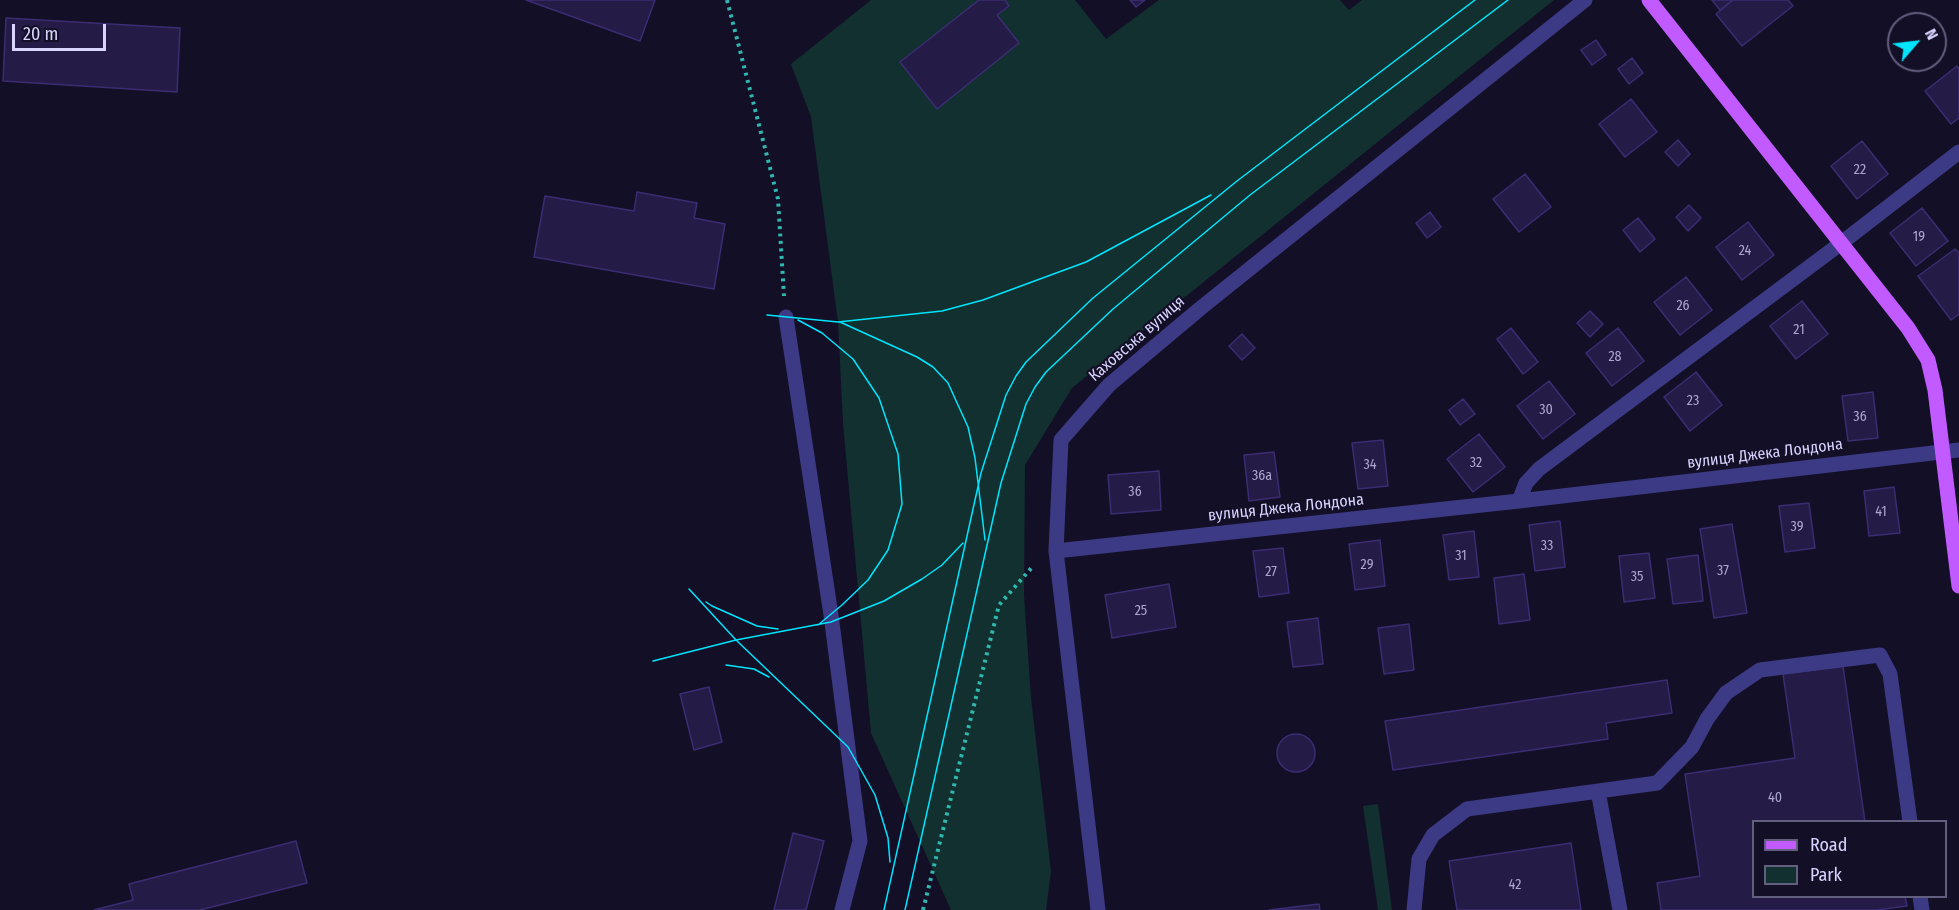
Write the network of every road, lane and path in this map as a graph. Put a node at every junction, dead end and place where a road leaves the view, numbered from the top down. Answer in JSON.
{"nodes":[{"id":1,"x":727,"y":0,"type":"edge"},
{"id":2,"x":1585,"y":0,"type":"edge"},
{"id":3,"x":1649,"y":0,"type":"edge"},
{"id":4,"x":1959,"y":152,"type":"edge"},
{"id":5,"x":1840,"y":244,"type":"junction"},
{"id":6,"x":786,"y":317,"type":"joint"},
{"id":7,"x":1959,"y":450,"type":"edge"},
{"id":8,"x":1943,"y":452,"type":"junction"},
{"id":9,"x":1519,"y":501,"type":"junction"},
{"id":10,"x":1056,"y":551,"type":"junction"},
{"id":11,"x":1959,"y":586,"type":"edge"},
{"id":12,"x":1598,"y":791,"type":"junction"},
{"id":13,"x":1910,"y":820,"type":"edge"},
{"id":14,"x":842,"y":910,"type":"edge"},
{"id":15,"x":923,"y":910,"type":"edge"},
{"id":16,"x":1098,"y":910,"type":"edge"},
{"id":17,"x":1414,"y":910,"type":"edge"},
{"id":18,"x":1620,"y":910,"type":"edge"}],
"edges":[{"from":1,"to":6,"type":"path"},
{"from":2,"to":10,"type":"street","name":"Каховська вулиця"},
{"from":3,"to":5,"type":"main road"},
{"from":4,"to":5,"type":"street"},
{"from":5,"to":8,"type":"main road"},
{"from":5,"to":9,"type":"street"},
{"from":6,"to":14,"type":"street"},
{"from":7,"to":8,"type":"street","name":"вулиця Джека Лондона"},
{"from":8,"to":9,"type":"street","name":"вулиця Джека Лондона"},
{"from":8,"to":11,"type":"main road"},
{"from":9,"to":10,"type":"street","name":"вулиця Джека Лондона"},
{"from":10,"to":15,"type":"path"},
{"from":10,"to":16,"type":"street","name":"Каховська вулиця"},
{"from":12,"to":13,"type":"street"},
{"from":12,"to":17,"type":"street"},
{"from":12,"to":18,"type":"street"}]}
